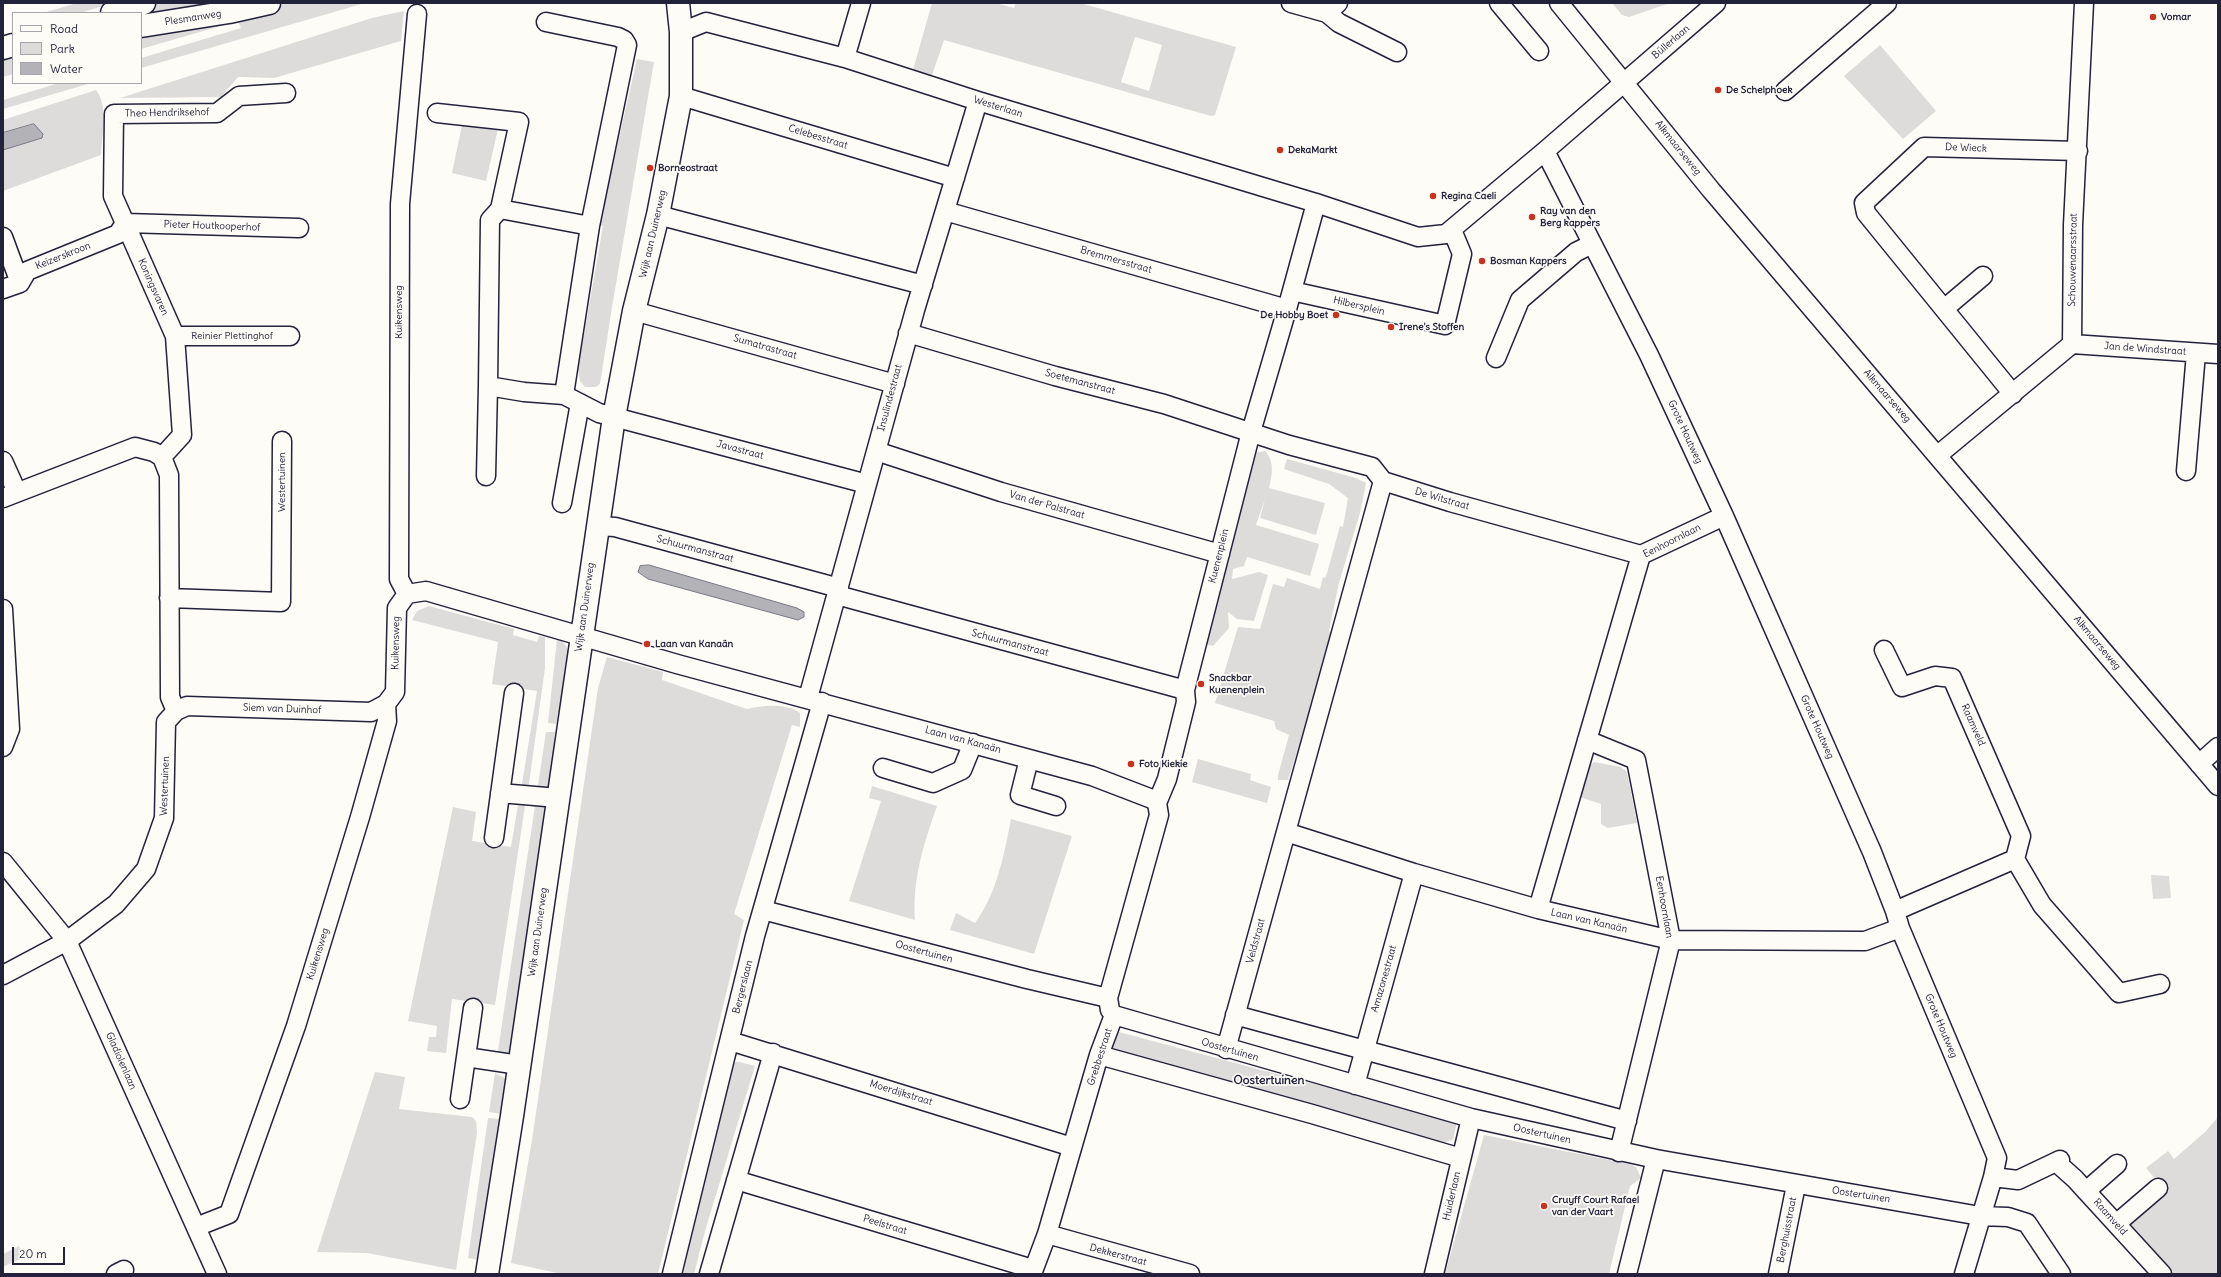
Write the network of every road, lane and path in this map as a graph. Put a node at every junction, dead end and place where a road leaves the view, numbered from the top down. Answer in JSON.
{"nodes":[{"id":1,"x":144,"y":3,"type":"edge"},
{"id":2,"x":269,"y":3,"type":"edge"},
{"id":3,"x":666,"y":3,"type":"edge"},
{"id":4,"x":678,"y":3,"type":"edge"},
{"id":5,"x":861,"y":3,"type":"edge"},
{"id":6,"x":1291,"y":3,"type":"edge"},
{"id":7,"x":1499,"y":3,"type":"edge"},
{"id":8,"x":1560,"y":3,"type":"edge"},
{"id":9,"x":1716,"y":3,"type":"edge"},
{"id":10,"x":1887,"y":3,"type":"edge"},
{"id":11,"x":2084,"y":3,"type":"edge"},
{"id":12,"x":1333,"y":8,"type":"edge"},
{"id":13,"x":115,"y":12,"type":"edge"},
{"id":14,"x":417,"y":14,"type":"dead end"},
{"id":15,"x":546,"y":22,"type":"dead end"},
{"id":16,"x":142,"y":26,"type":"edge"},
{"id":17,"x":680,"y":29,"type":"junction"},
{"id":18,"x":1539,"y":51,"type":"dead end"},
{"id":19,"x":1397,"y":52,"type":"dead end"},
{"id":20,"x":845,"y":58,"type":"junction"},
{"id":21,"x":1625,"y":82,"type":"junction"},
{"id":22,"x":1786,"y":90,"type":"dead end"},
{"id":23,"x":286,"y":93,"type":"dead end"},
{"id":24,"x":681,"y":96,"type":"junction"},
{"id":25,"x":978,"y":101,"type":"junction"},
{"id":26,"x":437,"y":113,"type":"dead end"},
{"id":27,"x":114,"y":114,"type":"joint"},
{"id":28,"x":2078,"y":151,"type":"junction"},
{"id":29,"x":1546,"y":152,"type":"junction"},
{"id":30,"x":955,"y":178,"type":"junction"},
{"id":31,"x":1316,"y":203,"type":"junction"},
{"id":32,"x":500,"y":209,"type":"junction"},
{"id":33,"x":945,"y":210,"type":"junction"},
{"id":34,"x":658,"y":215,"type":"junction"},
{"id":35,"x":125,"y":223,"type":"junction"},
{"id":36,"x":590,"y":226,"type":"junction"},
{"id":37,"x":299,"y":228,"type":"dead end"},
{"id":38,"x":1452,"y":230,"type":"junction"},
{"id":39,"x":3,"y":237,"type":"edge"},
{"id":40,"x":1592,"y":244,"type":"junction"},
{"id":41,"x":1983,"y":276,"type":"dead end"},
{"id":42,"x":20,"y":282,"type":"junction"},
{"id":43,"x":923,"y":285,"type":"junction"},
{"id":44,"x":3,"y":289,"type":"edge"},
{"id":45,"x":1292,"y":291,"type":"junction"},
{"id":46,"x":1288,"y":309,"type":"junction"},
{"id":47,"x":1944,"y":309,"type":"junction"},
{"id":48,"x":634,"y":311,"type":"junction"},
{"id":49,"x":908,"y":333,"type":"junction"},
{"id":50,"x":175,"y":336,"type":"junction"},
{"id":51,"x":290,"y":336,"type":"dead end"},
{"id":52,"x":2072,"y":344,"type":"junction"},
{"id":53,"x":2196,"y":353,"type":"junction"},
{"id":54,"x":2218,"y":354,"type":"edge"},
{"id":55,"x":1496,"y":358,"type":"dead end"},
{"id":56,"x":894,"y":384,"type":"junction"},
{"id":57,"x":488,"y":386,"type":"junction"},
{"id":58,"x":2013,"y":394,"type":"junction"},
{"id":59,"x":564,"y":395,"type":"junction"},
{"id":60,"x":580,"y":403,"type":"junction"},
{"id":61,"x":614,"y":417,"type":"junction"},
{"id":62,"x":1251,"y":432,"type":"junction"},
{"id":63,"x":282,"y":442,"type":"dead end"},
{"id":64,"x":876,"y":451,"type":"junction"},
{"id":65,"x":1938,"y":455,"type":"junction"},
{"id":66,"x":162,"y":456,"type":"junction"},
{"id":67,"x":3,"y":460,"type":"edge"},
{"id":68,"x":2186,"y":471,"type":"dead end"},
{"id":69,"x":486,"y":476,"type":"dead end"},
{"id":70,"x":1383,"y":481,"type":"junction"},
{"id":71,"x":867,"y":484,"type":"junction"},
{"id":72,"x":10,"y":495,"type":"edge"},
{"id":73,"x":562,"y":503,"type":"dead end"},
{"id":74,"x":1724,"y":516,"type":"junction"},
{"id":75,"x":597,"y":526,"type":"junction"},
{"id":76,"x":1220,"y":554,"type":"junction"},
{"id":77,"x":1641,"y":555,"type":"junction"},
{"id":78,"x":838,"y":591,"type":"junction"},
{"id":79,"x":407,"y":594,"type":"junction"},
{"id":80,"x":169,"y":598,"type":"junction"},
{"id":81,"x":3,"y":609,"type":"edge"},
{"id":82,"x":581,"y":636,"type":"junction"},
{"id":83,"x":1884,"y":650,"type":"dead end"},
{"id":84,"x":1185,"y":690,"type":"junction"},
{"id":85,"x":514,"y":693,"type":"dead end"},
{"id":86,"x":815,"y":700,"type":"junction"},
{"id":87,"x":386,"y":704,"type":"junction"},
{"id":88,"x":176,"y":711,"type":"junction"},
{"id":89,"x":1587,"y":740,"type":"junction"},
{"id":90,"x":973,"y":743,"type":"junction"},
{"id":91,"x":3,"y":747,"type":"edge"},
{"id":92,"x":2218,"y":747,"type":"edge"},
{"id":93,"x":1029,"y":759,"type":"junction"},
{"id":94,"x":2199,"y":764,"type":"junction"},
{"id":95,"x":883,"y":768,"type":"dead end"},
{"id":96,"x":2218,"y":786,"type":"edge"},
{"id":97,"x":500,"y":793,"type":"junction"},
{"id":98,"x":558,"y":798,"type":"junction"},
{"id":99,"x":1056,"y":806,"type":"dead end"},
{"id":100,"x":1158,"y":809,"type":"junction"},
{"id":101,"x":1286,"y":832,"type":"junction"},
{"id":102,"x":494,"y":838,"type":"dead end"},
{"id":103,"x":2016,"y":859,"type":"junction"},
{"id":104,"x":3,"y":862,"type":"edge"},
{"id":105,"x":1414,"y":873,"type":"junction"},
{"id":106,"x":1538,"y":909,"type":"junction"},
{"id":107,"x":763,"y":910,"type":"junction"},
{"id":108,"x":1895,"y":911,"type":"junction"},
{"id":109,"x":1900,"y":928,"type":"junction"},
{"id":110,"x":1671,"y":940,"type":"junction"},
{"id":111,"x":67,"y":941,"type":"junction"},
{"id":112,"x":3,"y":975,"type":"edge"},
{"id":113,"x":2160,"y":984,"type":"dead end"},
{"id":114,"x":1111,"y":1007,"type":"junction"},
{"id":115,"x":473,"y":1008,"type":"dead end"},
{"id":116,"x":1235,"y":1015,"type":"junction"},
{"id":117,"x":730,"y":1040,"type":"junction"},
{"id":118,"x":1226,"y":1049,"type":"junction"},
{"id":119,"x":1364,"y":1049,"type":"junction"},
{"id":120,"x":773,"y":1053,"type":"junction"},
{"id":121,"x":1099,"y":1056,"type":"junction"},
{"id":122,"x":466,"y":1057,"type":"junction"},
{"id":123,"x":519,"y":1065,"type":"junction"},
{"id":124,"x":1354,"y":1085,"type":"junction"},
{"id":125,"x":460,"y":1099,"type":"dead end"},
{"id":126,"x":1471,"y":1118,"type":"junction"},
{"id":127,"x":1626,"y":1120,"type":"junction"},
{"id":128,"x":1072,"y":1147,"type":"junction"},
{"id":129,"x":1619,"y":1152,"type":"junction"},
{"id":130,"x":1461,"y":1158,"type":"junction"},
{"id":131,"x":1656,"y":1159,"type":"junction"},
{"id":132,"x":2117,"y":1164,"type":"dead end"},
{"id":133,"x":1993,"y":1177,"type":"junction"},
{"id":134,"x":736,"y":1180,"type":"junction"},
{"id":135,"x":1796,"y":1185,"type":"junction"},
{"id":136,"x":2158,"y":1188,"type":"dead end"},
{"id":137,"x":2086,"y":1191,"type":"junction"},
{"id":138,"x":1980,"y":1216,"type":"junction"},
{"id":139,"x":2116,"y":1224,"type":"junction"},
{"id":140,"x":196,"y":1227,"type":"junction"},
{"id":141,"x":1047,"y":1234,"type":"junction"},
{"id":142,"x":491,"y":1271,"type":"edge"},
{"id":143,"x":1032,"y":1272,"type":"edge"},
{"id":144,"x":217,"y":1274,"type":"edge"},
{"id":145,"x":672,"y":1274,"type":"edge"},
{"id":146,"x":709,"y":1274,"type":"edge"},
{"id":147,"x":1190,"y":1274,"type":"edge"},
{"id":148,"x":1434,"y":1274,"type":"edge"},
{"id":149,"x":1627,"y":1274,"type":"edge"},
{"id":150,"x":1778,"y":1274,"type":"edge"},
{"id":151,"x":1964,"y":1274,"type":"edge"},
{"id":152,"x":2061,"y":1274,"type":"edge"},
{"id":153,"x":2162,"y":1274,"type":"edge"}],
"edges":[{"from":1,"to":13,"type":"main road"},
{"from":2,"to":16,"type":"main road","name":"Plesmanweg"},
{"from":3,"to":17,"type":"main road"},
{"from":4,"to":17,"type":"main road","name":"Wijk aan Duinerweg"},
{"from":5,"to":20,"type":"street"},
{"from":6,"to":12,"type":"street"},
{"from":7,"to":18,"type":"street"},
{"from":8,"to":21,"type":"street","name":"Alkmaarseweg"},
{"from":9,"to":21,"type":"street","name":"Büllerlaan"},
{"from":10,"to":22,"type":"street"},
{"from":11,"to":28,"type":"street","name":"Schouwenaarsstraat"},
{"from":12,"to":19,"type":"street"},
{"from":14,"to":79,"type":"street","name":"Kuikensweg"},
{"from":15,"to":36,"type":"street"},
{"from":17,"to":20,"type":"street","name":"Westerlaan"},
{"from":17,"to":24,"type":"main road","name":"Wijk aan Duinerweg"},
{"from":20,"to":25,"type":"street","name":"Westerlaan"},
{"from":21,"to":29,"type":"street"},
{"from":21,"to":65,"type":"street","name":"Alkmaarseweg"},
{"from":23,"to":27,"type":"street","name":"Theo Hendriksehof"},
{"from":24,"to":30,"type":"street","name":"Celebesstraat"},
{"from":24,"to":34,"type":"main road","name":"Wijk aan Duinerweg"},
{"from":25,"to":30,"type":"street","name":"Insulindestraat"},
{"from":25,"to":31,"type":"street","name":"Westerlaan"},
{"from":26,"to":32,"type":"street"},
{"from":27,"to":35,"type":"street","name":"Koningsvaren"},
{"from":28,"to":47,"type":"street","name":"De Wieck"},
{"from":28,"to":52,"type":"street","name":"Schouwenaarsstraat"},
{"from":29,"to":38,"type":"street"},
{"from":29,"to":40,"type":"street","name":"Grote Houtweg"},
{"from":30,"to":33,"type":"street","name":"Insulindestraat"},
{"from":31,"to":38,"type":"street"},
{"from":31,"to":45,"type":"street"},
{"from":32,"to":36,"type":"street"},
{"from":32,"to":57,"type":"street"},
{"from":33,"to":43,"type":"street","name":"Insulindestraat"},
{"from":33,"to":46,"type":"street","name":"Bremmersstraat"},
{"from":34,"to":43,"type":"street"},
{"from":34,"to":48,"type":"main road","name":"Wijk aan Duinerweg"},
{"from":35,"to":37,"type":"street","name":"Pieter Houtkooperhof"},
{"from":35,"to":42,"type":"street","name":"Keizerskroon"},
{"from":35,"to":50,"type":"street","name":"Koningsvaren"},
{"from":36,"to":59,"type":"street"},
{"from":38,"to":45,"type":"street","name":"Hilbersplein"},
{"from":39,"to":42,"type":"street"},
{"from":40,"to":55,"type":"street"},
{"from":40,"to":74,"type":"street","name":"Grote Houtweg"},
{"from":41,"to":47,"type":"street"},
{"from":42,"to":44,"type":"street","name":"Keizerskroon"},
{"from":43,"to":49,"type":"street","name":"Insulindestraat"},
{"from":45,"to":46,"type":"street"},
{"from":46,"to":62,"type":"street","name":"Kuenenplein"},
{"from":47,"to":58,"type":"street"},
{"from":48,"to":56,"type":"street","name":"Sumatrastraat"},
{"from":48,"to":61,"type":"main road","name":"Wijk aan Duinerweg"},
{"from":49,"to":56,"type":"street","name":"Insulindestraat"},
{"from":49,"to":62,"type":"street","name":"Soetemanstraat"},
{"from":50,"to":51,"type":"street","name":"Reinier Plettinghof"},
{"from":50,"to":66,"type":"street","name":"Koningsvaren"},
{"from":52,"to":53,"type":"street","name":"Jan de Windstraat"},
{"from":52,"to":58,"type":"street"},
{"from":53,"to":54,"type":"street","name":"Jan de Windstraat"},
{"from":53,"to":68,"type":"street"},
{"from":56,"to":64,"type":"street","name":"Insulindestraat"},
{"from":57,"to":59,"type":"street"},
{"from":57,"to":69,"type":"street"},
{"from":58,"to":65,"type":"street"},
{"from":59,"to":60,"type":"street"},
{"from":60,"to":61,"type":"street"},
{"from":60,"to":73,"type":"street"},
{"from":61,"to":71,"type":"street","name":"Javastraat"},
{"from":61,"to":75,"type":"main road","name":"Wijk aan Duinerweg"},
{"from":62,"to":70,"type":"street"},
{"from":62,"to":76,"type":"street","name":"Kuenenplein"},
{"from":63,"to":80,"type":"street","name":"Westertuinen"},
{"from":64,"to":71,"type":"street","name":"Insulindestraat"},
{"from":64,"to":76,"type":"street","name":"Van der Palstraat"},
{"from":65,"to":94,"type":"street","name":"Alkmaarseweg"},
{"from":66,"to":72,"type":"street"},
{"from":66,"to":80,"type":"street"},
{"from":67,"to":72,"type":"street"},
{"from":70,"to":77,"type":"street","name":"De Witstraat"},
{"from":70,"to":101,"type":"street"},
{"from":71,"to":78,"type":"street","name":"Insulindestraat"},
{"from":74,"to":77,"type":"street","name":"Eenhoornlaan"},
{"from":74,"to":108,"type":"street","name":"Grote Houtweg"},
{"from":75,"to":78,"type":"street","name":"Schuurmanstraat"},
{"from":75,"to":82,"type":"main road","name":"Wijk aan Duinerweg"},
{"from":76,"to":84,"type":"street","name":"Kuenenplein"},
{"from":77,"to":89,"type":"street","name":"Eenhoornlaan"},
{"from":78,"to":84,"type":"street","name":"Schuurmanstraat"},
{"from":78,"to":86,"type":"street","name":"Insulindestraat"},
{"from":79,"to":82,"type":"street","name":"Laan van Kanaän"},
{"from":79,"to":87,"type":"street","name":"Kuikensweg"},
{"from":80,"to":88,"type":"street"},
{"from":81,"to":91,"type":"street"},
{"from":82,"to":86,"type":"street","name":"Laan van Kanaän"},
{"from":82,"to":98,"type":"main road","name":"Wijk aan Duinerweg"},
{"from":83,"to":103,"type":"street","name":"Raamveld"},
{"from":84,"to":100,"type":"street","name":"Kuenenplein"},
{"from":85,"to":97,"type":"street"},
{"from":86,"to":90,"type":"street","name":"Laan van Kanaän"},
{"from":86,"to":107,"type":"street","name":"Bergerslaan"},
{"from":87,"to":88,"type":"street","name":"Siem van Duinhof"},
{"from":87,"to":140,"type":"street","name":"Kuikensweg"},
{"from":88,"to":111,"type":"street","name":"Westertuinen"},
{"from":89,"to":106,"type":"street","name":"Eenhoornlaan"},
{"from":89,"to":110,"type":"street","name":"Eenhoornlaan"},
{"from":90,"to":93,"type":"street","name":"Laan van Kanaän"},
{"from":90,"to":95,"type":"street"},
{"from":92,"to":94,"type":"street"},
{"from":93,"to":99,"type":"street"},
{"from":93,"to":100,"type":"street","name":"Laan van Kanaän"},
{"from":94,"to":96,"type":"street","name":"Alkmaarseweg"},
{"from":97,"to":98,"type":"street"},
{"from":97,"to":102,"type":"street"},
{"from":98,"to":123,"type":"main road","name":"Wijk aan Duinerweg"},
{"from":100,"to":114,"type":"street","name":"Grebbestraat"},
{"from":101,"to":105,"type":"street","name":"Laan van Kanaän"},
{"from":101,"to":116,"type":"street","name":"Veldstraat"},
{"from":103,"to":108,"type":"street"},
{"from":103,"to":113,"type":"street"},
{"from":104,"to":111,"type":"street","name":"Gladiolenlaan"},
{"from":105,"to":106,"type":"street","name":"Laan van Kanaän"},
{"from":105,"to":119,"type":"street","name":"Amazonestraat"},
{"from":106,"to":110,"type":"street","name":"Laan van Kanaän"},
{"from":107,"to":114,"type":"street","name":"Oostertuinen"},
{"from":107,"to":117,"type":"street","name":"Bergerslaan"},
{"from":108,"to":109,"type":"street","name":"Grote Houtweg"},
{"from":109,"to":110,"type":"street","name":"Laan van Kanaän"},
{"from":109,"to":133,"type":"street","name":"Grote Houtweg"},
{"from":110,"to":127,"type":"street","name":"Eenhoornlaan"},
{"from":111,"to":112,"type":"street","name":"Westertuinen"},
{"from":111,"to":140,"type":"street","name":"Gladiolenlaan"},
{"from":114,"to":118,"type":"street","name":"Oostertuinen"},
{"from":114,"to":121,"type":"street","name":"Grebbestraat"},
{"from":115,"to":122,"type":"street"},
{"from":116,"to":118,"type":"street","name":"Veldstraat"},
{"from":116,"to":119,"type":"street"},
{"from":117,"to":120,"type":"street","name":"Moerdijkstraat"},
{"from":117,"to":145,"type":"street","name":"Bergerslaan"},
{"from":118,"to":124,"type":"street","name":"Oostertuinen"},
{"from":119,"to":124,"type":"street","name":"Amazonestraat"},
{"from":119,"to":127,"type":"street"},
{"from":120,"to":128,"type":"street","name":"Moerdijkstraat"},
{"from":120,"to":134,"type":"street"},
{"from":121,"to":128,"type":"street","name":"Grebbestraat"},
{"from":121,"to":130,"type":"street"},
{"from":122,"to":123,"type":"street"},
{"from":122,"to":125,"type":"street"},
{"from":123,"to":142,"type":"main road","name":"Wijk aan Duinerweg"},
{"from":124,"to":126,"type":"street","name":"Oostertuinen"},
{"from":126,"to":129,"type":"street","name":"Oostertuinen"},
{"from":126,"to":130,"type":"street","name":"Huiderlaan"},
{"from":127,"to":129,"type":"street","name":"Eenhoornlaan"},
{"from":128,"to":141,"type":"street","name":"Grebbestraat"},
{"from":129,"to":131,"type":"street","name":"Oostertuinen"},
{"from":130,"to":148,"type":"street","name":"Huiderlaan"},
{"from":131,"to":135,"type":"street","name":"Oostertuinen"},
{"from":131,"to":149,"type":"street"},
{"from":132,"to":137,"type":"street"},
{"from":133,"to":137,"type":"street","name":"Raamveld"},
{"from":133,"to":138,"type":"street","name":"Grote Houtweg"},
{"from":134,"to":143,"type":"street","name":"Peelstraat"},
{"from":134,"to":146,"type":"street"},
{"from":135,"to":138,"type":"street","name":"Oostertuinen"},
{"from":135,"to":150,"type":"street","name":"Berghuisstraat"},
{"from":136,"to":139,"type":"street"},
{"from":137,"to":139,"type":"street","name":"Raamveld"},
{"from":138,"to":151,"type":"street","name":"Grote Houtweg"},
{"from":138,"to":152,"type":"street"},
{"from":139,"to":153,"type":"street","name":"Raamveld"},
{"from":140,"to":144,"type":"street","name":"Gladiolenlaan"},
{"from":141,"to":143,"type":"street","name":"Grebbestraat"},
{"from":141,"to":147,"type":"street","name":"Dekkerstraat"}]}
